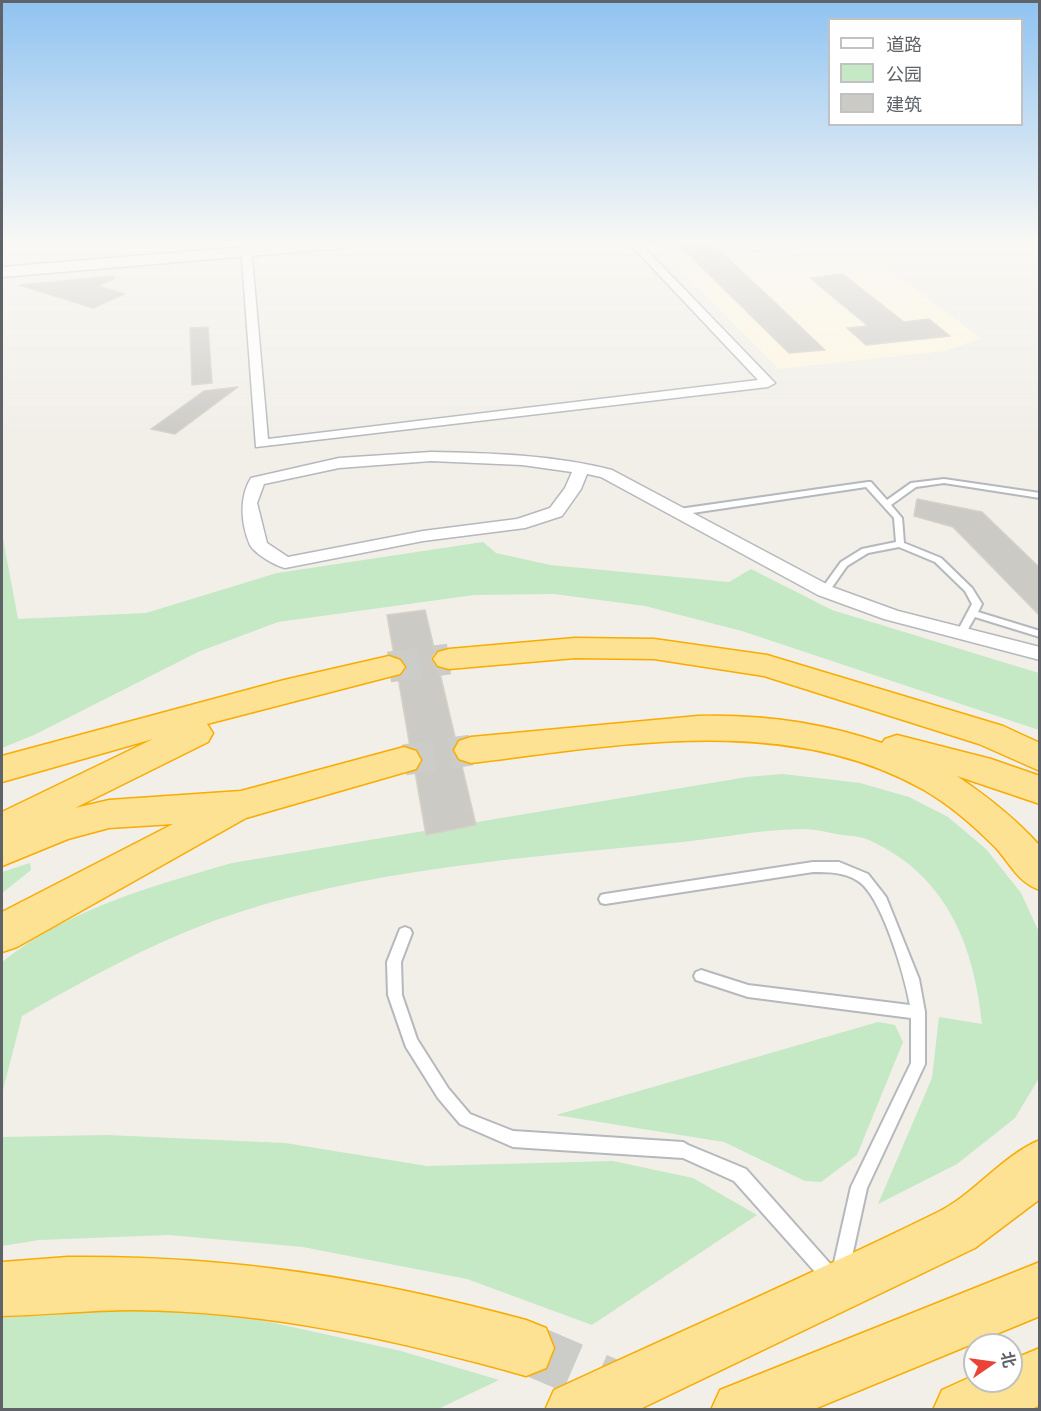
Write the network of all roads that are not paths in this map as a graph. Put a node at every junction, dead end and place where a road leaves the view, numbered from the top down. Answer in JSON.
{"nodes":[{"id":1,"x":251,"y":309,"type":"edge"},
{"id":2,"x":697,"y":309,"type":"edge"},
{"id":3,"x":582,"y":467,"type":"junction"},
{"id":4,"x":1040,"y":496,"type":"edge"},
{"id":5,"x":886,"y":505,"type":"junction"},
{"id":6,"x":679,"y":512,"type":"junction"},
{"id":7,"x":900,"y":544,"type":"junction"},
{"id":8,"x":825,"y":591,"type":"junction"},
{"id":9,"x":972,"y":614,"type":"junction"},
{"id":10,"x":961,"y":634,"type":"junction"},
{"id":11,"x":1040,"y":634,"type":"edge"},
{"id":12,"x":1040,"y":654,"type":"edge"},
{"id":13,"x":448,"y":658,"type":"tunnel mouth"},
{"id":14,"x":389,"y":667,"type":"tunnel mouth"},
{"id":15,"x":284,"y":691,"type":"junction"},
{"id":16,"x":991,"y":735,"type":"junction"},
{"id":17,"x":821,"y":736,"type":"junction"},
{"id":18,"x":471,"y":750,"type":"tunnel mouth"},
{"id":19,"x":1040,"y":751,"type":"edge"},
{"id":20,"x":1040,"y":758,"type":"edge"},
{"id":21,"x":404,"y":760,"type":"tunnel mouth"},
{"id":22,"x":2,"y":769,"type":"edge"},
{"id":23,"x":1040,"y":791,"type":"edge"},
{"id":24,"x":241,"y":805,"type":"junction"},
{"id":25,"x":2,"y":828,"type":"edge"},
{"id":26,"x":2,"y":851,"type":"edge"},
{"id":27,"x":1040,"y":874,"type":"edge"},
{"id":28,"x":605,"y":899,"type":"dead end"},
{"id":29,"x":405,"y":933,"type":"dead end"},
{"id":30,"x":2,"y":934,"type":"edge"},
{"id":31,"x":701,"y":976,"type":"dead end"},
{"id":32,"x":918,"y":1012,"type":"junction"},
{"id":33,"x":1040,"y":1164,"type":"edge"},
{"id":34,"x":838,"y":1285,"type":"junction"},
{"id":35,"x":2,"y":1289,"type":"edge"},
{"id":36,"x":1040,"y":1289,"type":"edge"},
{"id":37,"x":526,"y":1348,"type":"tunnel mouth"},
{"id":38,"x":1040,"y":1376,"type":"edge"},
{"id":39,"x":574,"y":1410,"type":"edge"},
{"id":40,"x":740,"y":1410,"type":"edge"},
{"id":41,"x":962,"y":1410,"type":"edge"}],
"edges":[{"from":1,"to":2,"type":"street"},
{"from":3,"to":3,"type":"street"},
{"from":3,"to":6,"type":"street"},
{"from":4,"to":5,"type":"lane"},
{"from":5,"to":6,"type":"lane"},
{"from":5,"to":7,"type":"lane"},
{"from":6,"to":8,"type":"street"},
{"from":7,"to":8,"type":"lane"},
{"from":7,"to":9,"type":"lane"},
{"from":8,"to":10,"type":"street"},
{"from":9,"to":10,"type":"lane"},
{"from":9,"to":11,"type":"lane"},
{"from":10,"to":12,"type":"street"},
{"from":13,"to":16,"type":"highway"},
{"from":14,"to":15,"type":"highway"},
{"from":15,"to":22,"type":"highway"},
{"from":15,"to":25,"type":"highway"},
{"from":16,"to":19,"type":"highway"},
{"from":16,"to":20,"type":"highway"},
{"from":17,"to":18,"type":"highway"},
{"from":17,"to":23,"type":"highway"},
{"from":17,"to":27,"type":"highway"},
{"from":21,"to":24,"type":"highway"},
{"from":24,"to":26,"type":"highway"},
{"from":24,"to":30,"type":"highway"},
{"from":28,"to":32,"type":"lane"},
{"from":29,"to":34,"type":"lane"},
{"from":31,"to":32,"type":"lane"},
{"from":32,"to":34,"type":"lane"},
{"from":33,"to":34,"type":"highway"},
{"from":34,"to":39,"type":"highway"},
{"from":35,"to":37,"type":"highway"},
{"from":36,"to":40,"type":"highway"},
{"from":38,"to":41,"type":"highway"}]}
